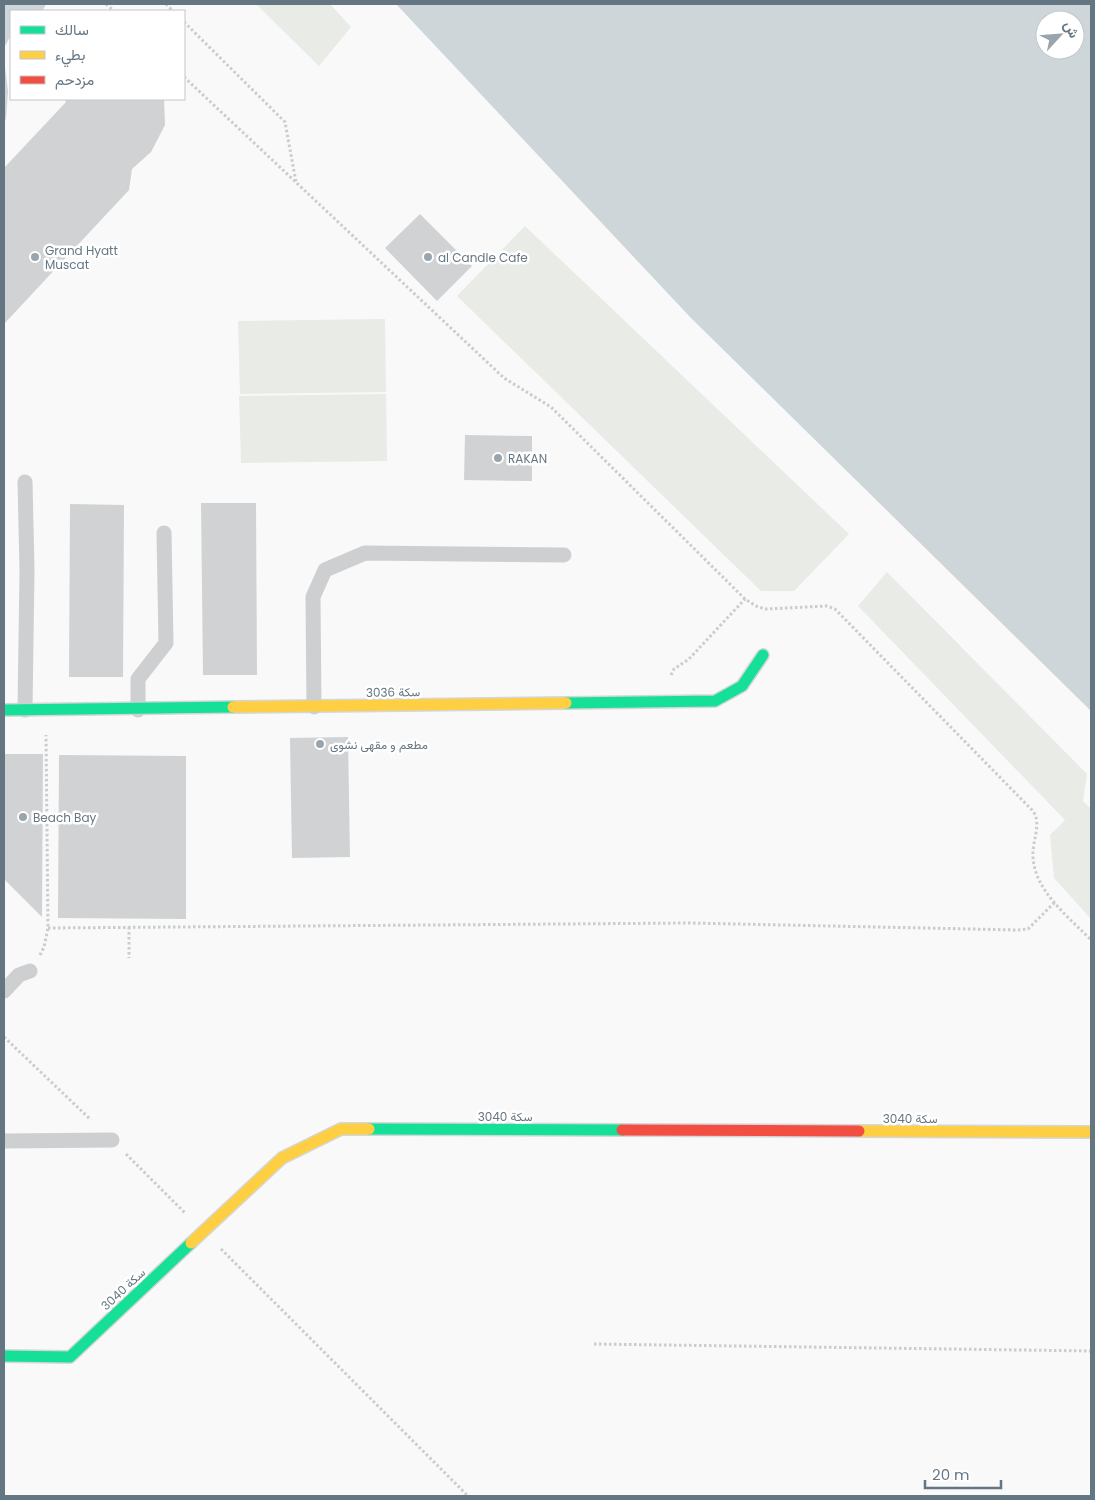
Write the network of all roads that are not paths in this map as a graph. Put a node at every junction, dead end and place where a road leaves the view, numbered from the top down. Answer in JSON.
{"nodes":[{"id":1,"x":25,"y":482,"type":"dead end"},
{"id":2,"x":164,"y":533,"type":"dead end"},
{"id":3,"x":564,"y":555,"type":"dead end"},
{"id":4,"x":763,"y":655,"type":"dead end"},
{"id":5,"x":314,"y":707,"type":"junction"},
{"id":6,"x":4,"y":710,"type":"edge"},
{"id":7,"x":25,"y":710,"type":"junction"},
{"id":8,"x":138,"y":710,"type":"junction"},
{"id":9,"x":30,"y":971,"type":"road end"},
{"id":10,"x":4,"y":991,"type":"edge"},
{"id":11,"x":1091,"y":1132,"type":"edge"},
{"id":12,"x":112,"y":1140,"type":"road end"},
{"id":13,"x":4,"y":1141,"type":"edge"},
{"id":14,"x":4,"y":1356,"type":"edge"}],
"edges":[{"from":1,"to":7,"type":"lane"},
{"from":2,"to":8,"type":"lane"},
{"from":3,"to":5,"type":"lane"},
{"from":4,"to":5,"type":"street","name":"سكة 3036"},
{"from":5,"to":8,"type":"street","name":"سكة 3036"},
{"from":6,"to":7,"type":"street","name":"سكة 3036"},
{"from":7,"to":8,"type":"street","name":"سكة 3036"},
{"from":9,"to":10,"type":"lane"},
{"from":11,"to":14,"type":"street","name":"سكة 3040"},
{"from":12,"to":13,"type":"lane"}]}
